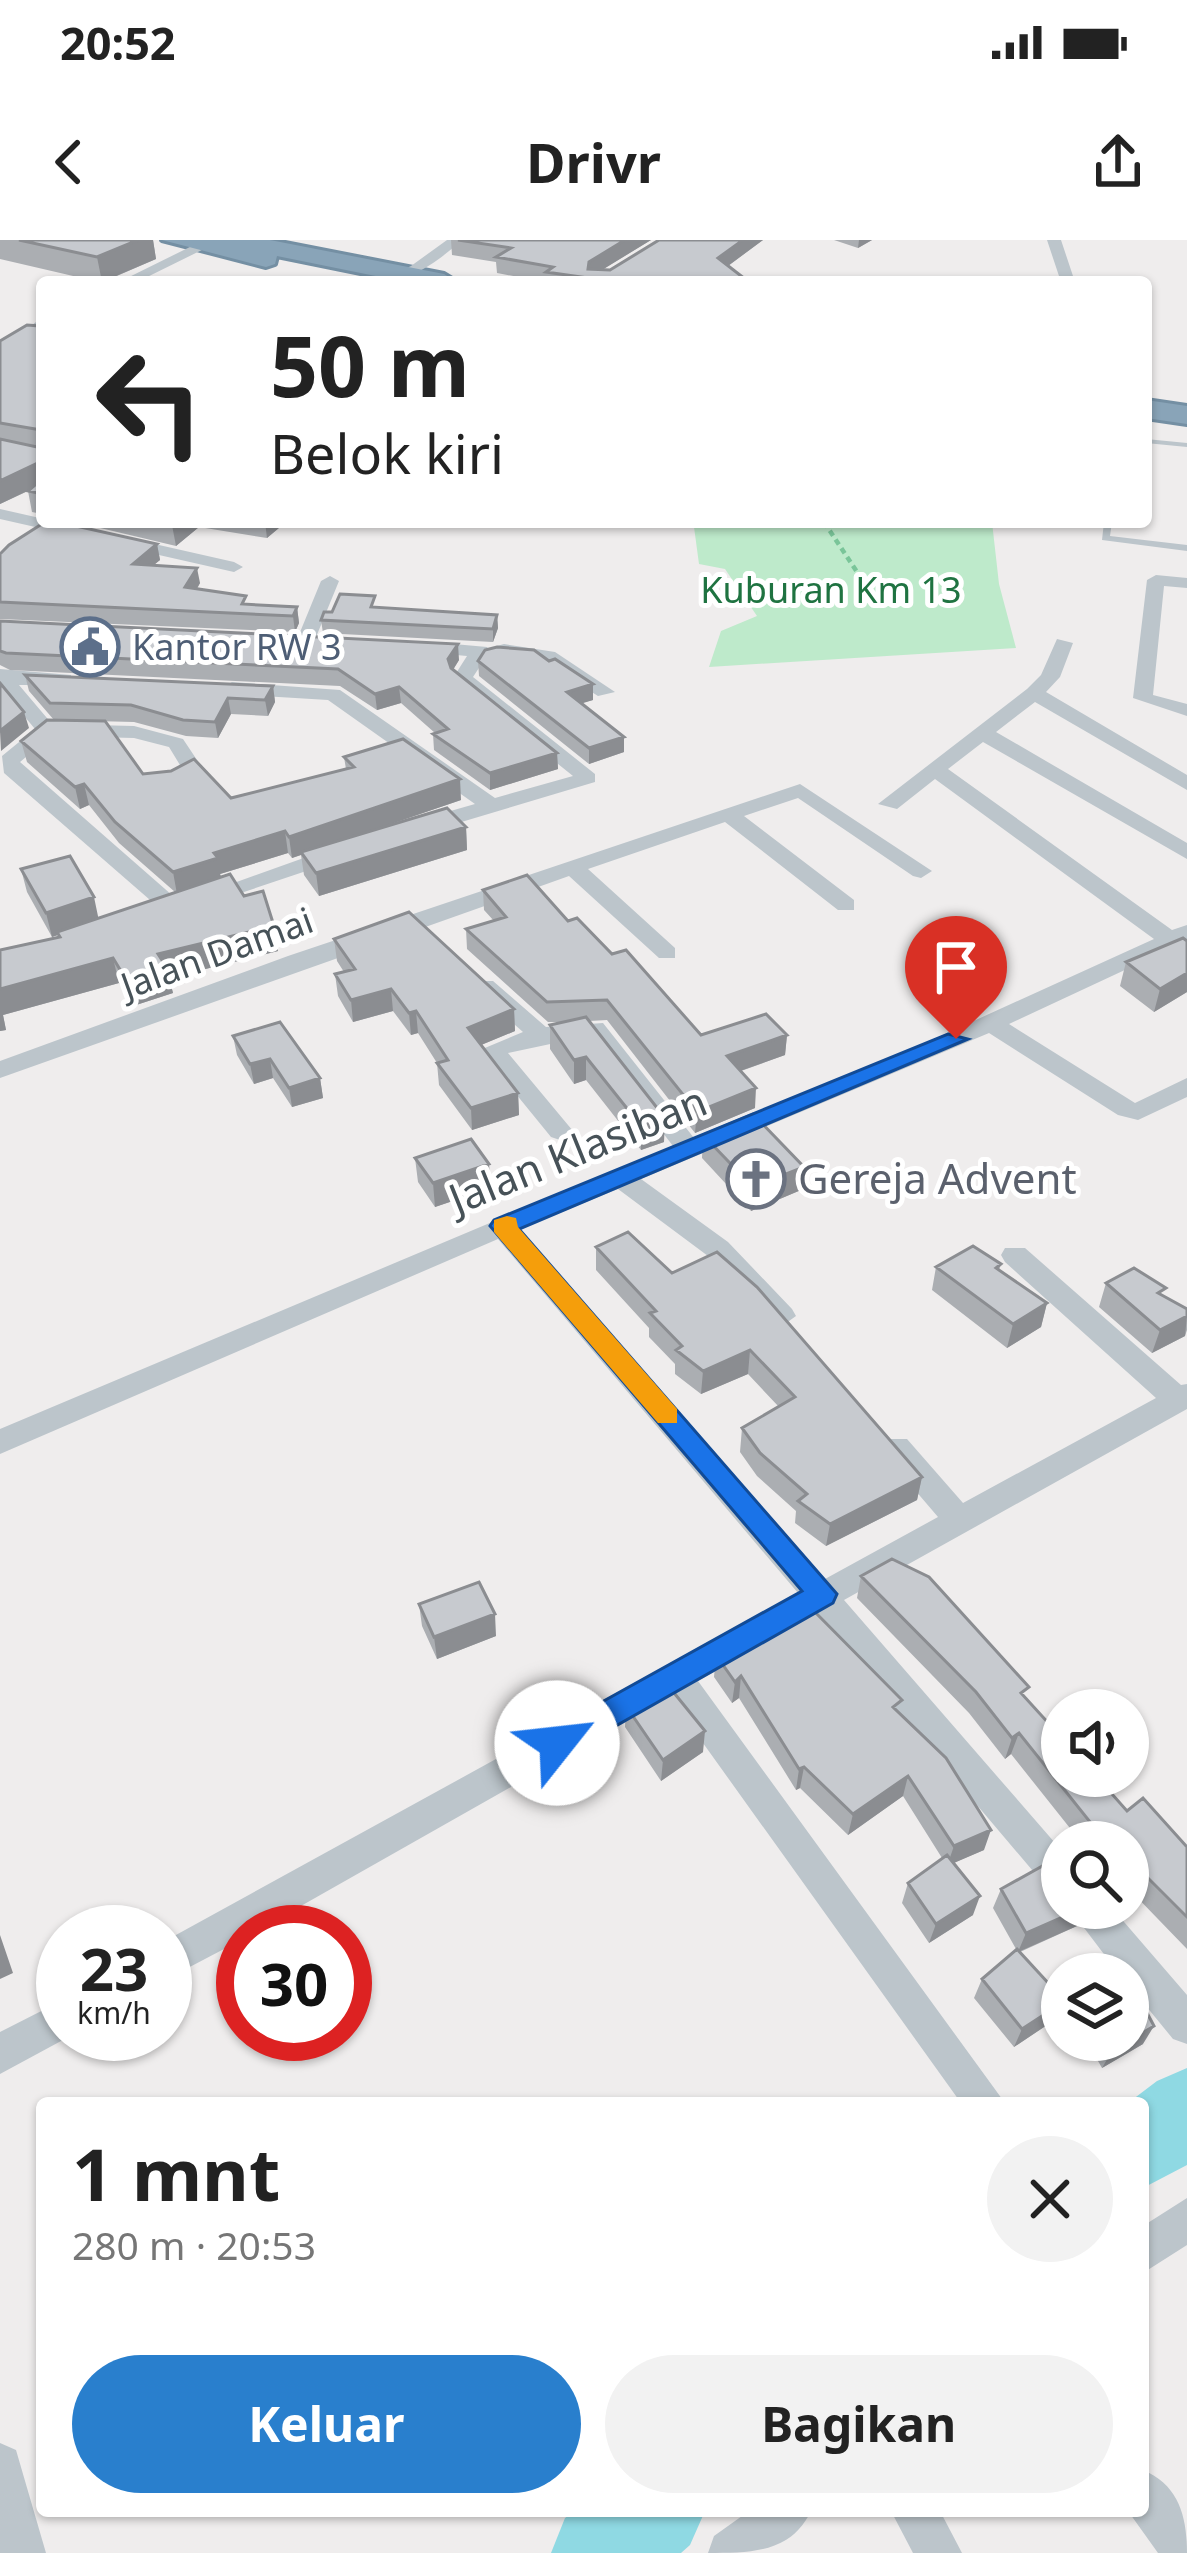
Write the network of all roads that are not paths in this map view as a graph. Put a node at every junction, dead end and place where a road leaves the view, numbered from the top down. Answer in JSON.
{"nodes":[{"id":1,"x":174,"y":240,"type":"edge"},
{"id":2,"x":232,"y":240,"type":"edge"},
{"id":3,"x":455,"y":240,"type":"edge"},
{"id":4,"x":1054,"y":240,"type":"edge"},
{"id":5,"x":203,"y":246,"type":"junction"},
{"id":6,"x":139,"y":276,"type":"edge"},
{"id":7,"x":341,"y":276,"type":"edge"},
{"id":8,"x":403,"y":276,"type":"edge"},
{"id":9,"x":1066,"y":276,"type":"edge"},
{"id":10,"x":35,"y":336,"type":"edge"},
{"id":11,"x":9,"y":349,"type":"edge"},
{"id":12,"x":1152,"y":396,"type":"edge"},
{"id":13,"x":1187,"y":400,"type":"edge"},
{"id":14,"x":1152,"y":410,"type":"edge"},
{"id":15,"x":1187,"y":415,"type":"edge"},
{"id":16,"x":1152,"y":443,"type":"edge"},
{"id":17,"x":1187,"y":446,"type":"edge"},
{"id":18,"x":21,"y":500,"type":"dead end"},
{"id":19,"x":1,"y":514,"type":"edge"},
{"id":20,"x":36,"y":522,"type":"edge"},
{"id":21,"x":61,"y":528,"type":"edge"},
{"id":22,"x":1107,"y":528,"type":"edge"},
{"id":23,"x":1187,"y":548,"type":"edge"},
{"id":24,"x":234,"y":568,"type":"dead end"},
{"id":25,"x":330,"y":581,"type":"dead end"},
{"id":26,"x":1187,"y":584,"type":"edge"},
{"id":27,"x":305,"y":642,"type":"edge"},
{"id":28,"x":1064,"y":643,"type":"dead end"},
{"id":29,"x":390,"y":645,"type":"edge"},
{"id":30,"x":480,"y":651,"type":"junction"},
{"id":31,"x":1,"y":677,"type":"edge"},
{"id":32,"x":79,"y":680,"type":"edge"},
{"id":33,"x":218,"y":687,"type":"edge"},
{"id":34,"x":605,"y":692,"type":"dead end"},
{"id":35,"x":1034,"y":693,"type":"junction"},
{"id":36,"x":1187,"y":710,"type":"edge"},
{"id":37,"x":46,"y":730,"type":"junction"},
{"id":38,"x":986,"y":735,"type":"junction"},
{"id":39,"x":936,"y":770,"type":"junction"},
{"id":40,"x":172,"y":782,"type":"edge"},
{"id":41,"x":1187,"y":784,"type":"edge"},
{"id":42,"x":889,"y":804,"type":"dead end"},
{"id":43,"x":490,"y":806,"type":"junction"},
{"id":44,"x":728,"y":814,"type":"junction"},
{"id":45,"x":395,"y":835,"type":"edge"},
{"id":46,"x":355,"y":848,"type":"edge"},
{"id":47,"x":1187,"y":852,"type":"edge"},
{"id":48,"x":572,"y":866,"type":"junction"},
{"id":49,"x":921,"y":871,"type":"dead end"},
{"id":50,"x":846,"y":904,"type":"dead end"},
{"id":51,"x":1176,"y":944,"type":"edge"},
{"id":52,"x":667,"y":953,"type":"dead end"},
{"id":53,"x":465,"y":966,"type":"edge"},
{"id":54,"x":992,"y":1023,"type":"junction"},
{"id":55,"x":541,"y":1034,"type":"junction"},
{"id":56,"x":0,"y":1070,"type":"edge"},
{"id":57,"x":1187,"y":1086,"type":"edge"},
{"id":58,"x":560,"y":1131,"type":"dead end"},
{"id":59,"x":690,"y":1150,"type":"junction"},
{"id":60,"x":621,"y":1178,"type":"junction"},
{"id":61,"x":502,"y":1226,"type":"junction"},
{"id":62,"x":1015,"y":1255,"type":"dead end"},
{"id":63,"x":802,"y":1339,"type":"edge"},
{"id":64,"x":1182,"y":1397,"type":"edge"},
{"id":65,"x":880,"y":1430,"type":"edge"},
{"id":66,"x":0,"y":1442,"type":"edge"},
{"id":67,"x":959,"y":1520,"type":"junction"},
{"id":68,"x":822,"y":1594,"type":"junction"},
{"id":69,"x":675,"y":1677,"type":"junction"},
{"id":70,"x":1041,"y":1852,"type":"edge"},
{"id":71,"x":1106,"y":1929,"type":"edge"},
{"id":72,"x":192,"y":1947,"type":"edge"},
{"id":73,"x":1187,"y":2025,"type":"edge"},
{"id":74,"x":36,"y":2034,"type":"edge"},
{"id":75,"x":0,"y":2054,"type":"edge"},
{"id":76,"x":981,"y":2097,"type":"edge"},
{"id":77,"x":1187,"y":2218,"type":"edge"},
{"id":78,"x":1149,"y":2247,"type":"edge"},
{"id":79,"x":0,"y":2466,"type":"edge"},
{"id":80,"x":1149,"y":2501,"type":"edge"},
{"id":81,"x":780,"y":2517,"type":"edge"},
{"id":82,"x":918,"y":2517,"type":"edge"},
{"id":83,"x":22,"y":2553,"type":"edge"},
{"id":84,"x":731,"y":2553,"type":"edge"},
{"id":85,"x":939,"y":2553,"type":"edge"},
{"id":86,"x":1186,"y":2553,"type":"edge"}],
"edges":[{"from":1,"to":5,"type":"highway"},
{"from":2,"to":8,"type":"highway"},
{"from":3,"to":8,"type":"street"},
{"from":4,"to":9,"type":"street"},
{"from":5,"to":6,"type":"street"},
{"from":5,"to":7,"type":"highway"},
{"from":10,"to":11,"type":"street"},
{"from":12,"to":13,"type":"highway"},
{"from":14,"to":15,"type":"highway"},
{"from":16,"to":17,"type":"lane"},
{"from":18,"to":19,"type":"street"},
{"from":19,"to":20,"type":"street"},
{"from":21,"to":24,"type":"street"},
{"from":22,"to":23,"type":"lane"},
{"from":25,"to":27,"type":"street"},
{"from":26,"to":36,"type":"street"},
{"from":28,"to":35,"type":"street"},
{"from":29,"to":30,"type":"street"},
{"from":30,"to":34,"type":"street"},
{"from":30,"to":43,"type":"street"},
{"from":31,"to":32,"type":"street"},
{"from":31,"to":37,"type":"street"},
{"from":33,"to":43,"type":"street"},
{"from":35,"to":38,"type":"street"},
{"from":35,"to":41,"type":"street"},
{"from":37,"to":40,"type":"street"},
{"from":37,"to":46,"type":"street"},
{"from":38,"to":39,"type":"street"},
{"from":38,"to":47,"type":"street"},
{"from":39,"to":42,"type":"street"},
{"from":39,"to":51,"type":"street"},
{"from":43,"to":45,"type":"street"},
{"from":44,"to":48,"type":"street","name":"Jalan Damai"},
{"from":44,"to":49,"type":"street","name":"Jalan Damai"},
{"from":44,"to":50,"type":"street"},
{"from":48,"to":52,"type":"street"},
{"from":48,"to":56,"type":"street","name":"Jalan Damai"},
{"from":51,"to":54,"type":"street","name":"Jalan Klasiban"},
{"from":53,"to":55,"type":"street"},
{"from":54,"to":57,"type":"street"},
{"from":54,"to":59,"type":"street","name":"Jalan Klasiban"},
{"from":55,"to":58,"type":"street"},
{"from":55,"to":59,"type":"street"},
{"from":59,"to":60,"type":"street","name":"Jalan Klasiban"},
{"from":60,"to":61,"type":"street","name":"Jalan Klasiban"},
{"from":60,"to":63,"type":"street"},
{"from":61,"to":66,"type":"street","name":"Jalan Klasiban"},
{"from":61,"to":68,"type":"street"},
{"from":62,"to":64,"type":"street"},
{"from":64,"to":67,"type":"street"},
{"from":65,"to":67,"type":"street"},
{"from":67,"to":68,"type":"street"},
{"from":68,"to":69,"type":"street"},
{"from":68,"to":70,"type":"street"},
{"from":69,"to":72,"type":"street"},
{"from":69,"to":76,"type":"street"},
{"from":71,"to":73,"type":"street"},
{"from":74,"to":75,"type":"street"},
{"from":77,"to":78,"type":"street"},
{"from":79,"to":83,"type":"street"},
{"from":80,"to":86,"type":"street"},
{"from":81,"to":84,"type":"street"},
{"from":82,"to":85,"type":"street"}]}
